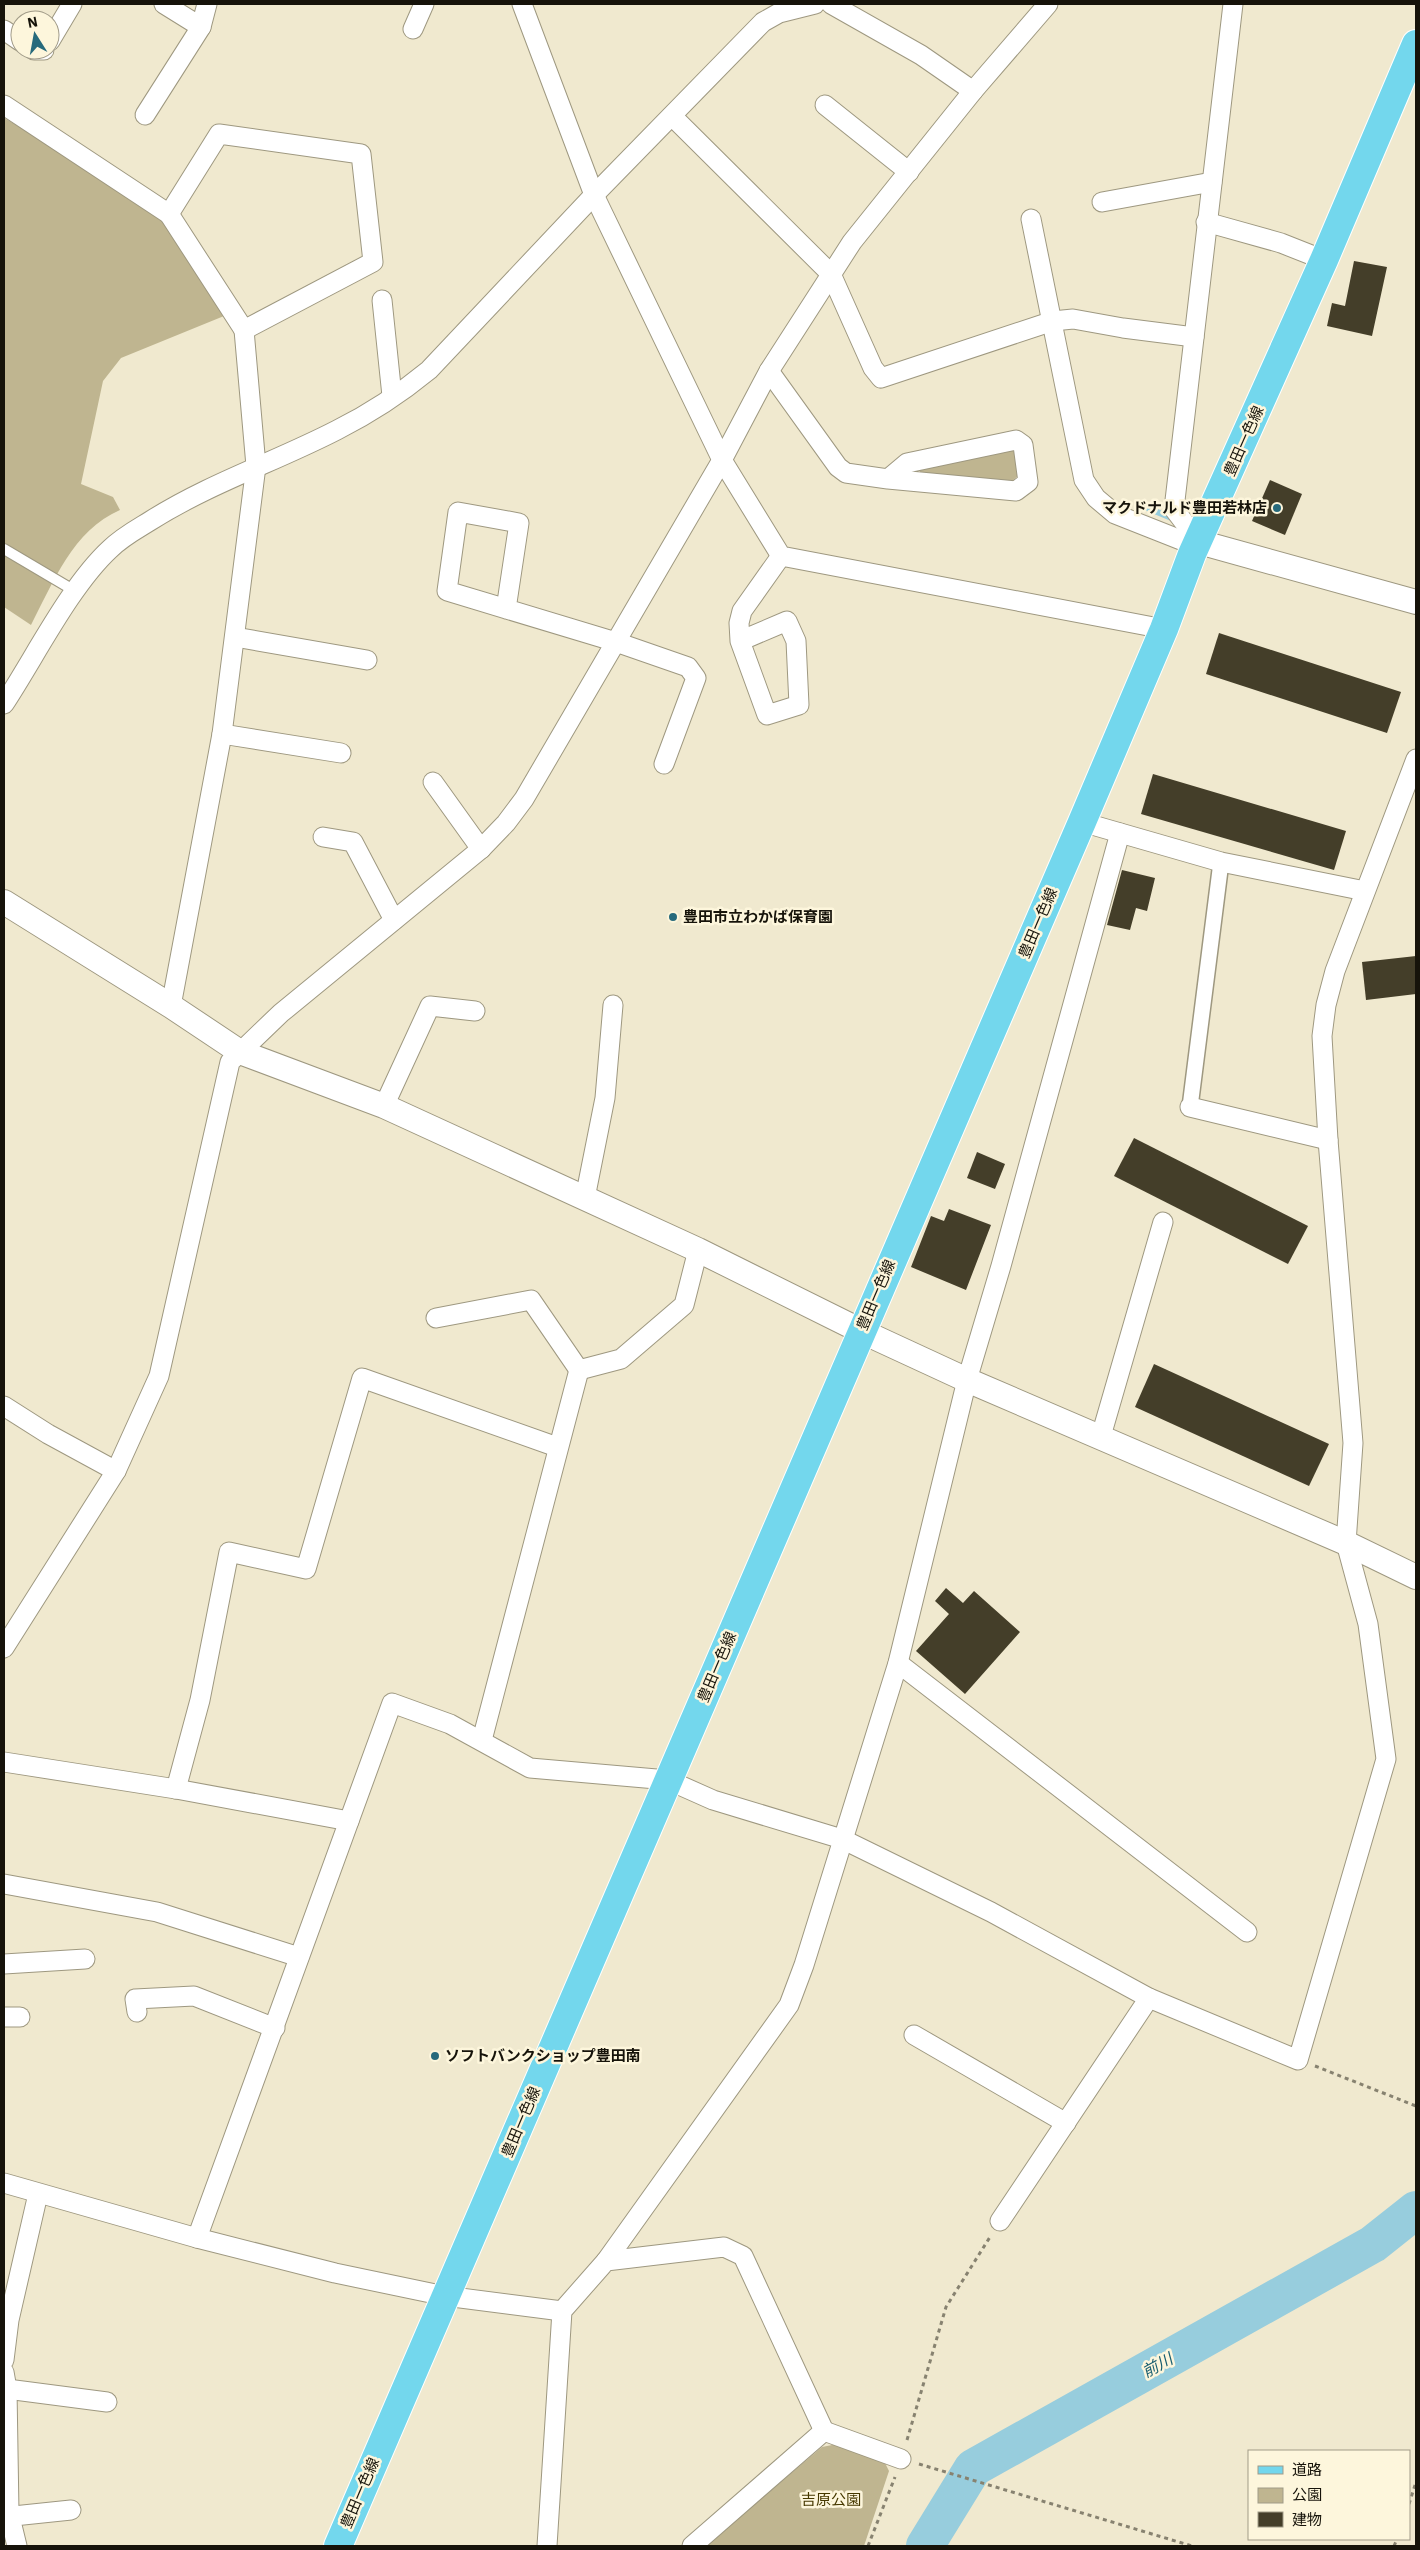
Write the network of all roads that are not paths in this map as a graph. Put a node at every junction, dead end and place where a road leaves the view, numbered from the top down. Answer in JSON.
{"nodes":[{"id":1,"x":72,"y":4,"type":"edge"},
{"id":2,"x":164,"y":4,"type":"edge"},
{"id":3,"x":207,"y":4,"type":"edge"},
{"id":4,"x":424,"y":4,"type":"edge"},
{"id":5,"x":522,"y":4,"type":"edge"},
{"id":6,"x":815,"y":4,"type":"edge"},
{"id":7,"x":831,"y":4,"type":"edge"},
{"id":8,"x":1048,"y":4,"type":"edge"},
{"id":9,"x":1233,"y":4,"type":"edge"},
{"id":10,"x":60,"y":24,"type":"edge"},
{"id":11,"x":201,"y":27,"type":"junction"},
{"id":12,"x":413,"y":29,"type":"dead end"},
{"id":13,"x":1416,"y":44,"type":"edge"},
{"id":14,"x":973,"y":91,"type":"junction"},
{"id":15,"x":825,"y":105,"type":"dead end"},
{"id":16,"x":5,"y":109,"type":"edge"},
{"id":17,"x":145,"y":115,"type":"dead end"},
{"id":18,"x":672,"y":116,"type":"junction"},
{"id":19,"x":909,"y":172,"type":"junction"},
{"id":20,"x":1212,"y":182,"type":"junction"},
{"id":21,"x":594,"y":195,"type":"junction"},
{"id":22,"x":1102,"y":202,"type":"dead end"},
{"id":23,"x":170,"y":214,"type":"junction"},
{"id":24,"x":1031,"y":219,"type":"dead end"},
{"id":25,"x":1206,"y":222,"type":"junction"},
{"id":26,"x":1324,"y":260,"type":"junction"},
{"id":27,"x":831,"y":274,"type":"junction"},
{"id":28,"x":382,"y":300,"type":"dead end"},
{"id":29,"x":1052,"y":321,"type":"junction"},
{"id":30,"x":244,"y":330,"type":"junction"},
{"id":31,"x":1194,"y":337,"type":"junction"},
{"id":32,"x":768,"y":371,"type":"junction"},
{"id":33,"x":392,"y":396,"type":"junction"},
{"id":34,"x":722,"y":460,"type":"junction"},
{"id":35,"x":256,"y":466,"type":"junction"},
{"id":36,"x":888,"y":479,"type":"junction"},
{"id":37,"x":1197,"y":544,"type":"junction"},
{"id":38,"x":4,"y":549,"type":"edge"},
{"id":39,"x":782,"y":556,"type":"junction"},
{"id":40,"x":75,"y":591,"type":"junction"},
{"id":41,"x":1416,"y":602,"type":"edge"},
{"id":42,"x":506,"y":609,"type":"junction"},
{"id":43,"x":1164,"y":629,"type":"junction"},
{"id":44,"x":235,"y":637,"type":"junction"},
{"id":45,"x":740,"y":641,"type":"junction"},
{"id":46,"x":616,"y":642,"type":"junction"},
{"id":47,"x":366,"y":660,"type":"dead end"},
{"id":48,"x":4,"y":704,"type":"edge"},
{"id":49,"x":222,"y":734,"type":"junction"},
{"id":50,"x":341,"y":753,"type":"dead end"},
{"id":51,"x":1416,"y":760,"type":"edge"},
{"id":52,"x":664,"y":764,"type":"dead end"},
{"id":53,"x":433,"y":782,"type":"dead end"},
{"id":54,"x":1082,"y":822,"type":"junction"},
{"id":55,"x":1120,"y":833,"type":"junction"},
{"id":56,"x":323,"y":837,"type":"dead end"},
{"id":57,"x":481,"y":849,"type":"junction"},
{"id":58,"x":1221,"y":862,"type":"junction"},
{"id":59,"x":1365,"y":891,"type":"junction"},
{"id":60,"x":4,"y":902,"type":"edge"},
{"id":61,"x":394,"y":920,"type":"junction"},
{"id":62,"x":614,"y":1005,"type":"dead end"},
{"id":63,"x":171,"y":1006,"type":"junction"},
{"id":64,"x":475,"y":1011,"type":"dead end"},
{"id":65,"x":240,"y":1052,"type":"junction"},
{"id":66,"x":384,"y":1106,"type":"junction"},
{"id":67,"x":1190,"y":1107,"type":"joint"},
{"id":68,"x":1328,"y":1140,"type":"junction"},
{"id":69,"x":585,"y":1198,"type":"junction"},
{"id":70,"x":1162,"y":1222,"type":"dead end"},
{"id":71,"x":698,"y":1250,"type":"junction"},
{"id":72,"x":436,"y":1318,"type":"dead end"},
{"id":73,"x":861,"y":1331,"type":"junction"},
{"id":74,"x":579,"y":1370,"type":"junction"},
{"id":75,"x":967,"y":1380,"type":"junction"},
{"id":76,"x":4,"y":1406,"type":"edge"},
{"id":77,"x":1101,"y":1436,"type":"junction"},
{"id":78,"x":557,"y":1447,"type":"junction"},
{"id":79,"x":116,"y":1471,"type":"junction"},
{"id":80,"x":1346,"y":1543,"type":"junction"},
{"id":81,"x":1416,"y":1578,"type":"edge"},
{"id":82,"x":4,"y":1648,"type":"edge"},
{"id":83,"x":898,"y":1663,"type":"junction"},
{"id":84,"x":482,"y":1740,"type":"junction"},
{"id":85,"x":4,"y":1762,"type":"edge"},
{"id":86,"x":668,"y":1780,"type":"junction"},
{"id":87,"x":176,"y":1789,"type":"junction"},
{"id":88,"x":349,"y":1821,"type":"junction"},
{"id":89,"x":842,"y":1839,"type":"junction"},
{"id":90,"x":4,"y":1884,"type":"edge"},
{"id":91,"x":1247,"y":1932,"type":"dead end"},
{"id":92,"x":299,"y":1957,"type":"junction"},
{"id":93,"x":85,"y":1958,"type":"dead end"},
{"id":94,"x":4,"y":1964,"type":"edge"},
{"id":95,"x":1149,"y":1998,"type":"junction"},
{"id":96,"x":137,"y":2012,"type":"dead end"},
{"id":97,"x":275,"y":2028,"type":"junction"},
{"id":98,"x":914,"y":2035,"type":"dead end"},
{"id":99,"x":1066,"y":2123,"type":"junction"},
{"id":100,"x":4,"y":2183,"type":"edge"},
{"id":101,"x":38,"y":2194,"type":"junction"},
{"id":102,"x":1000,"y":2221,"type":"road end"},
{"id":103,"x":197,"y":2238,"type":"junction"},
{"id":104,"x":606,"y":2261,"type":"junction"},
{"id":105,"x":445,"y":2296,"type":"junction"},
{"id":106,"x":562,"y":2310,"type":"junction"},
{"id":107,"x":4,"y":2360,"type":"edge"},
{"id":108,"x":5,"y":2381,"type":"edge"},
{"id":109,"x":107,"y":2402,"type":"dead end"},
{"id":110,"x":824,"y":2430,"type":"junction"},
{"id":111,"x":901,"y":2459,"type":"road end"},
{"id":112,"x":71,"y":2510,"type":"dead end"},
{"id":113,"x":7,"y":2516,"type":"edge"},
{"id":114,"x":18,"y":2546,"type":"edge"},
{"id":115,"x":338,"y":2546,"type":"edge"},
{"id":116,"x":547,"y":2546,"type":"edge"},
{"id":117,"x":692,"y":2546,"type":"edge"}],
"edges":[{"from":1,"to":10,"type":"street"},
{"from":2,"to":11,"type":"street"},
{"from":3,"to":11,"type":"street"},
{"from":4,"to":12,"type":"street"},
{"from":5,"to":21,"type":"street"},
{"from":6,"to":18,"type":"street"},
{"from":7,"to":14,"type":"street"},
{"from":8,"to":14,"type":"street"},
{"from":9,"to":20,"type":"street"},
{"from":11,"to":17,"type":"street"},
{"from":13,"to":26,"type":"main road","name":"豊田一色線"},
{"from":14,"to":19,"type":"street"},
{"from":15,"to":19,"type":"street"},
{"from":16,"to":23,"type":"street"},
{"from":18,"to":21,"type":"street"},
{"from":18,"to":27,"type":"street"},
{"from":19,"to":27,"type":"street"},
{"from":20,"to":22,"type":"street"},
{"from":20,"to":25,"type":"street"},
{"from":21,"to":33,"type":"street"},
{"from":21,"to":34,"type":"street"},
{"from":23,"to":30,"type":"street"},
{"from":23,"to":30,"type":"street"},
{"from":24,"to":29,"type":"street"},
{"from":25,"to":26,"type":"street"},
{"from":25,"to":31,"type":"street"},
{"from":26,"to":37,"type":"main road","name":"豊田一色線"},
{"from":27,"to":29,"type":"street"},
{"from":27,"to":32,"type":"street"},
{"from":28,"to":33,"type":"street"},
{"from":29,"to":31,"type":"street"},
{"from":29,"to":37,"type":"street"},
{"from":30,"to":35,"type":"street"},
{"from":31,"to":37,"type":"street"},
{"from":32,"to":34,"type":"street"},
{"from":32,"to":36,"type":"street"},
{"from":33,"to":35,"type":"street"},
{"from":34,"to":39,"type":"street"},
{"from":34,"to":46,"type":"street"},
{"from":35,"to":40,"type":"street"},
{"from":35,"to":44,"type":"street"},
{"from":36,"to":36,"type":"street"},
{"from":37,"to":41,"type":"street"},
{"from":37,"to":43,"type":"main road","name":"豊田一色線"},
{"from":38,"to":40,"type":"lane"},
{"from":39,"to":43,"type":"street"},
{"from":39,"to":45,"type":"street"},
{"from":40,"to":48,"type":"street"},
{"from":42,"to":42,"type":"street"},
{"from":42,"to":46,"type":"street"},
{"from":43,"to":54,"type":"main road","name":"豊田一色線"},
{"from":44,"to":47,"type":"street"},
{"from":44,"to":49,"type":"street"},
{"from":45,"to":45,"type":"street"},
{"from":46,"to":52,"type":"street"},
{"from":46,"to":57,"type":"street"},
{"from":49,"to":50,"type":"street"},
{"from":49,"to":63,"type":"street"},
{"from":51,"to":59,"type":"street"},
{"from":53,"to":57,"type":"street"},
{"from":54,"to":55,"type":"street"},
{"from":54,"to":73,"type":"main road","name":"豊田一色線"},
{"from":55,"to":58,"type":"street"},
{"from":55,"to":75,"type":"street"},
{"from":56,"to":61,"type":"street"},
{"from":57,"to":61,"type":"street"},
{"from":58,"to":59,"type":"street"},
{"from":58,"to":67,"type":"street"},
{"from":59,"to":68,"type":"street"},
{"from":60,"to":63,"type":"street"},
{"from":61,"to":65,"type":"street"},
{"from":62,"to":69,"type":"street"},
{"from":63,"to":65,"type":"street"},
{"from":64,"to":66,"type":"street"},
{"from":65,"to":66,"type":"street"},
{"from":65,"to":79,"type":"street"},
{"from":66,"to":69,"type":"street"},
{"from":67,"to":68,"type":"street"},
{"from":68,"to":80,"type":"street"},
{"from":69,"to":71,"type":"street"},
{"from":70,"to":77,"type":"street"},
{"from":71,"to":73,"type":"street"},
{"from":71,"to":74,"type":"street"},
{"from":72,"to":74,"type":"street"},
{"from":73,"to":75,"type":"street"},
{"from":73,"to":86,"type":"main road","name":"豊田一色線"},
{"from":74,"to":78,"type":"street"},
{"from":75,"to":77,"type":"street"},
{"from":75,"to":83,"type":"street"},
{"from":76,"to":79,"type":"street"},
{"from":77,"to":80,"type":"street"},
{"from":78,"to":84,"type":"street"},
{"from":78,"to":87,"type":"street"},
{"from":79,"to":82,"type":"street"},
{"from":80,"to":81,"type":"street"},
{"from":80,"to":95,"type":"street"},
{"from":83,"to":89,"type":"street"},
{"from":83,"to":91,"type":"street"},
{"from":84,"to":86,"type":"street"},
{"from":84,"to":88,"type":"street"},
{"from":85,"to":87,"type":"street"},
{"from":86,"to":89,"type":"street"},
{"from":86,"to":105,"type":"main road","name":"豊田一色線"},
{"from":87,"to":88,"type":"street"},
{"from":88,"to":92,"type":"street"},
{"from":89,"to":95,"type":"street"},
{"from":89,"to":104,"type":"street"},
{"from":90,"to":92,"type":"street"},
{"from":92,"to":97,"type":"street"},
{"from":93,"to":94,"type":"street"},
{"from":95,"to":99,"type":"street"},
{"from":96,"to":97,"type":"street"},
{"from":97,"to":103,"type":"street"},
{"from":98,"to":99,"type":"street"},
{"from":99,"to":102,"type":"street"},
{"from":100,"to":101,"type":"street"},
{"from":101,"to":103,"type":"street"},
{"from":101,"to":107,"type":"street"},
{"from":103,"to":105,"type":"street"},
{"from":104,"to":106,"type":"street"},
{"from":104,"to":110,"type":"street"},
{"from":105,"to":106,"type":"street"},
{"from":105,"to":115,"type":"main road","name":"豊田一色線"},
{"from":106,"to":116,"type":"street"},
{"from":108,"to":109,"type":"street"},
{"from":108,"to":113,"type":"street"},
{"from":110,"to":111,"type":"street"},
{"from":110,"to":117,"type":"street"},
{"from":112,"to":113,"type":"street"},
{"from":113,"to":114,"type":"street"}]}
